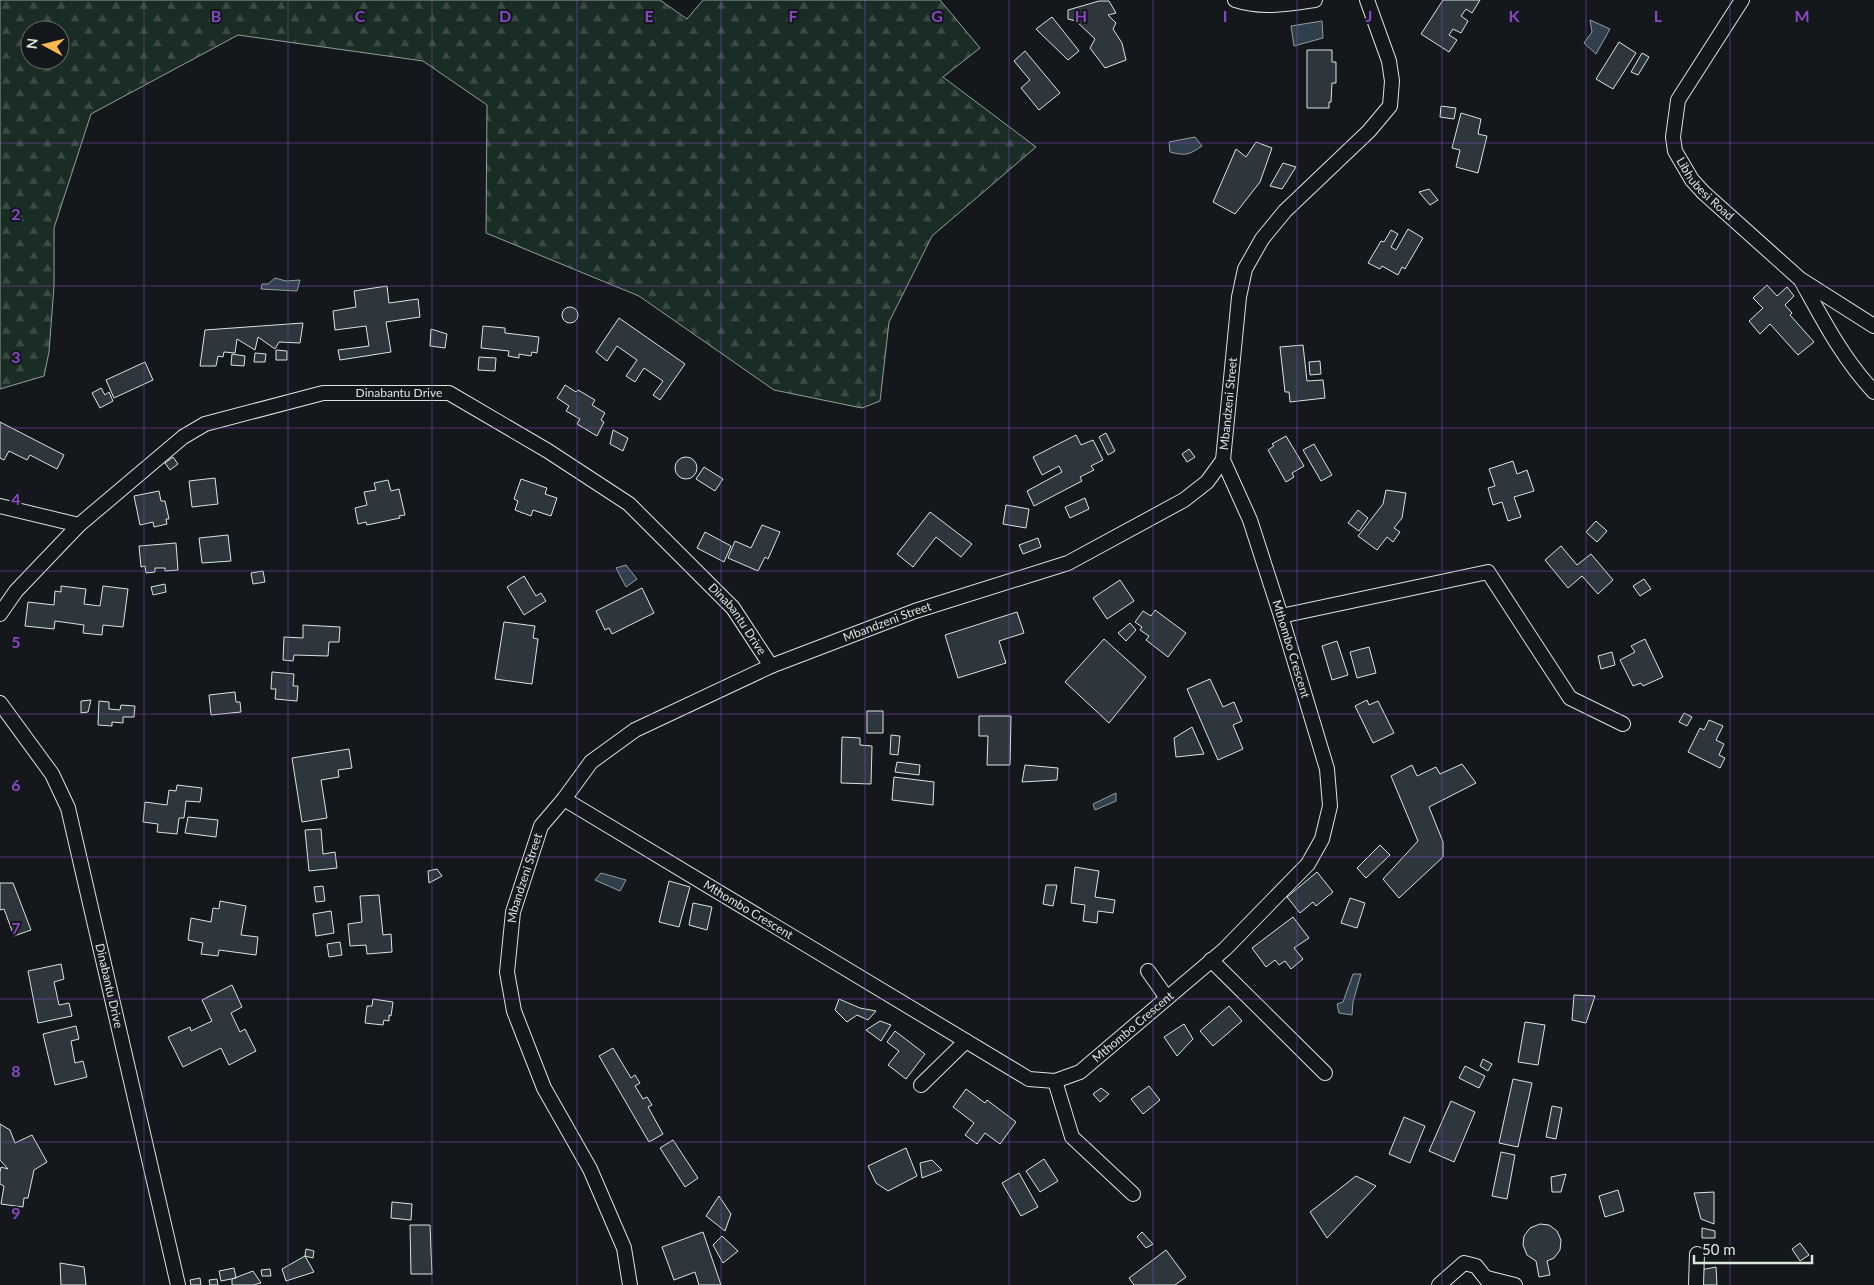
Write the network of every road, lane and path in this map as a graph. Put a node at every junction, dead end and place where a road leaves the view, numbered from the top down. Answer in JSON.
{"nodes":[{"id":1,"x":1235,"y":0,"type":"edge"},
{"id":2,"x":1315,"y":0,"type":"edge"},
{"id":3,"x":1367,"y":0,"type":"edge"},
{"id":4,"x":1742,"y":0,"type":"edge"},
{"id":5,"x":1800,"y":279,"type":"junction"},
{"id":6,"x":1874,"y":326,"type":"edge"},
{"id":7,"x":1874,"y":392,"type":"edge"},
{"id":8,"x":1223,"y":460,"type":"junction"},
{"id":9,"x":0,"y":506,"type":"edge"},
{"id":10,"x":79,"y":525,"type":"junction"},
{"id":11,"x":0,"y":614,"type":"edge"},
{"id":12,"x":1281,"y":616,"type":"junction"},
{"id":13,"x":771,"y":666,"type":"junction"},
{"id":14,"x":0,"y":703,"type":"edge"},
{"id":15,"x":1623,"y":724,"type":"dead end"},
{"id":16,"x":564,"y":799,"type":"junction"},
{"id":17,"x":1211,"y":960,"type":"junction"},
{"id":18,"x":1148,"y":971,"type":"dead end"},
{"id":19,"x":1167,"y":998,"type":"junction"},
{"id":20,"x":966,"y":1041,"type":"junction"},
{"id":21,"x":1325,"y":1073,"type":"dead end"},
{"id":22,"x":1055,"y":1081,"type":"junction"},
{"id":23,"x":921,"y":1085,"type":"dead end"},
{"id":24,"x":1133,"y":1194,"type":"dead end"},
{"id":25,"x":1697,"y":1254,"type":"dead end"},
{"id":26,"x":1489,"y":1281,"type":"edge"},
{"id":27,"x":178,"y":1285,"type":"edge"},
{"id":28,"x":630,"y":1285,"type":"edge"},
{"id":29,"x":1439,"y":1285,"type":"edge"},
{"id":30,"x":1516,"y":1285,"type":"edge"},
{"id":31,"x":1696,"y":1285,"type":"edge"}],
"edges":[{"from":1,"to":2,"type":"street"},
{"from":3,"to":8,"type":"street","name":"Mbandzeni Street"},
{"from":4,"to":5,"type":"street","name":"Libhubesi Road"},
{"from":5,"to":6,"type":"street","name":"Libhubesi Road"},
{"from":5,"to":7,"type":"street"},
{"from":8,"to":12,"type":"street","name":"Mthombo Crescent"},
{"from":8,"to":13,"type":"street","name":"Mbandzeni Street"},
{"from":9,"to":10,"type":"street"},
{"from":10,"to":11,"type":"street","name":"Dinabantu Drive"},
{"from":10,"to":13,"type":"street","name":"Dinabantu Drive"},
{"from":12,"to":15,"type":"street"},
{"from":12,"to":17,"type":"street","name":"Mthombo Crescent"},
{"from":13,"to":16,"type":"street","name":"Mbandzeni Street"},
{"from":14,"to":27,"type":"street","name":"Dinabantu Drive"},
{"from":16,"to":20,"type":"street","name":"Mthombo Crescent"},
{"from":16,"to":28,"type":"street","name":"Mbandzeni Street"},
{"from":17,"to":19,"type":"street","name":"Mthombo Crescent"},
{"from":17,"to":21,"type":"street"},
{"from":18,"to":19,"type":"street"},
{"from":19,"to":22,"type":"street","name":"Mthombo Crescent"},
{"from":20,"to":22,"type":"street","name":"Mthombo Crescent"},
{"from":20,"to":23,"type":"street"},
{"from":22,"to":24,"type":"street"},
{"from":25,"to":31,"type":"street"},
{"from":26,"to":29,"type":"street"},
{"from":26,"to":30,"type":"street"}]}
